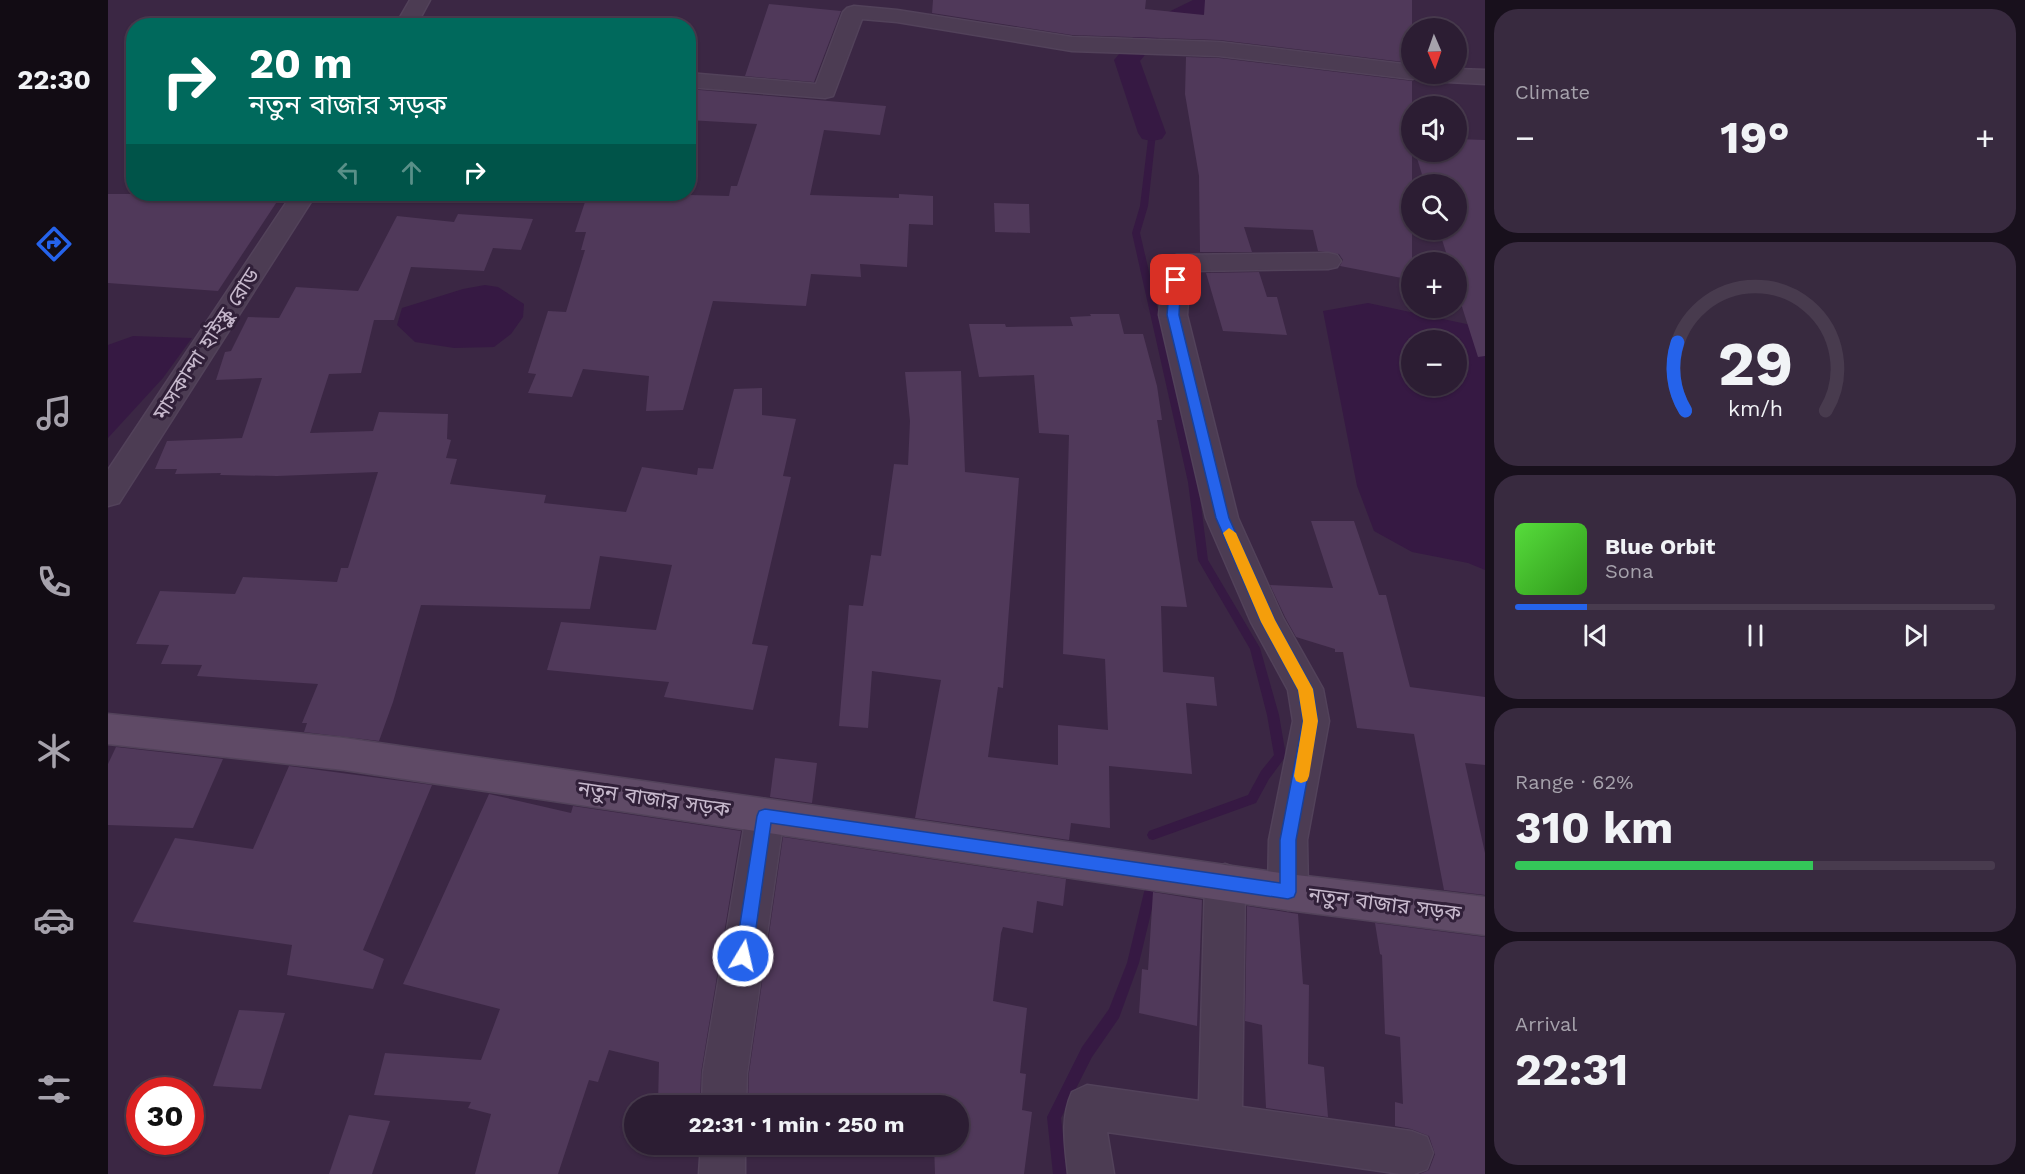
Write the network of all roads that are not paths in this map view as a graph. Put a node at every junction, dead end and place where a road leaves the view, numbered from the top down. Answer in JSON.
{"nodes":[{"id":1,"x":420,"y":0,"type":"edge"},
{"id":2,"x":410,"y":18,"type":"edge"},
{"id":3,"x":1401,"y":71,"type":"edge"},
{"id":4,"x":1467,"y":76,"type":"edge"},
{"id":5,"x":1485,"y":77,"type":"edge"},
{"id":6,"x":696,"y":81,"type":"edge"},
{"id":7,"x":299,"y":201,"type":"edge"},
{"id":8,"x":1328,"y":261,"type":"dead end"},
{"id":9,"x":108,"y":495,"type":"edge"},
{"id":10,"x":108,"y":729,"type":"edge"},
{"id":11,"x":765,"y":816,"type":"junction"},
{"id":12,"x":1225,"y":882,"type":"junction"},
{"id":13,"x":1288,"y":892,"type":"junction"},
{"id":14,"x":1485,"y":916,"type":"edge"},
{"id":15,"x":724,"y":1095,"type":"edge"},
{"id":16,"x":1220,"y":1127,"type":"junction"},
{"id":17,"x":1411,"y":1153,"type":"dead end"},
{"id":18,"x":723,"y":1155,"type":"edge"},
{"id":19,"x":722,"y":1174,"type":"edge"},
{"id":20,"x":1091,"y":1174,"type":"edge"}],
"edges":[{"from":1,"to":2,"type":"street"},
{"from":3,"to":6,"type":"street"},
{"from":4,"to":5,"type":"street"},
{"from":7,"to":9,"type":"street","name":"মাসকান্দা হাইস্কুল রোড"},
{"from":8,"to":13,"type":"street"},
{"from":10,"to":11,"type":"street","name":"নতুন বাজার সড়ক"},
{"from":11,"to":12,"type":"street","name":"নতুন বাজার সড়ক"},
{"from":11,"to":15,"type":"street"},
{"from":12,"to":13,"type":"street","name":"নতুন বাজার সড়ক"},
{"from":12,"to":16,"type":"street"},
{"from":13,"to":14,"type":"street","name":"নতুন বাজার সড়ক"},
{"from":16,"to":17,"type":"street"},
{"from":16,"to":20,"type":"street"},
{"from":18,"to":19,"type":"street"}]}
